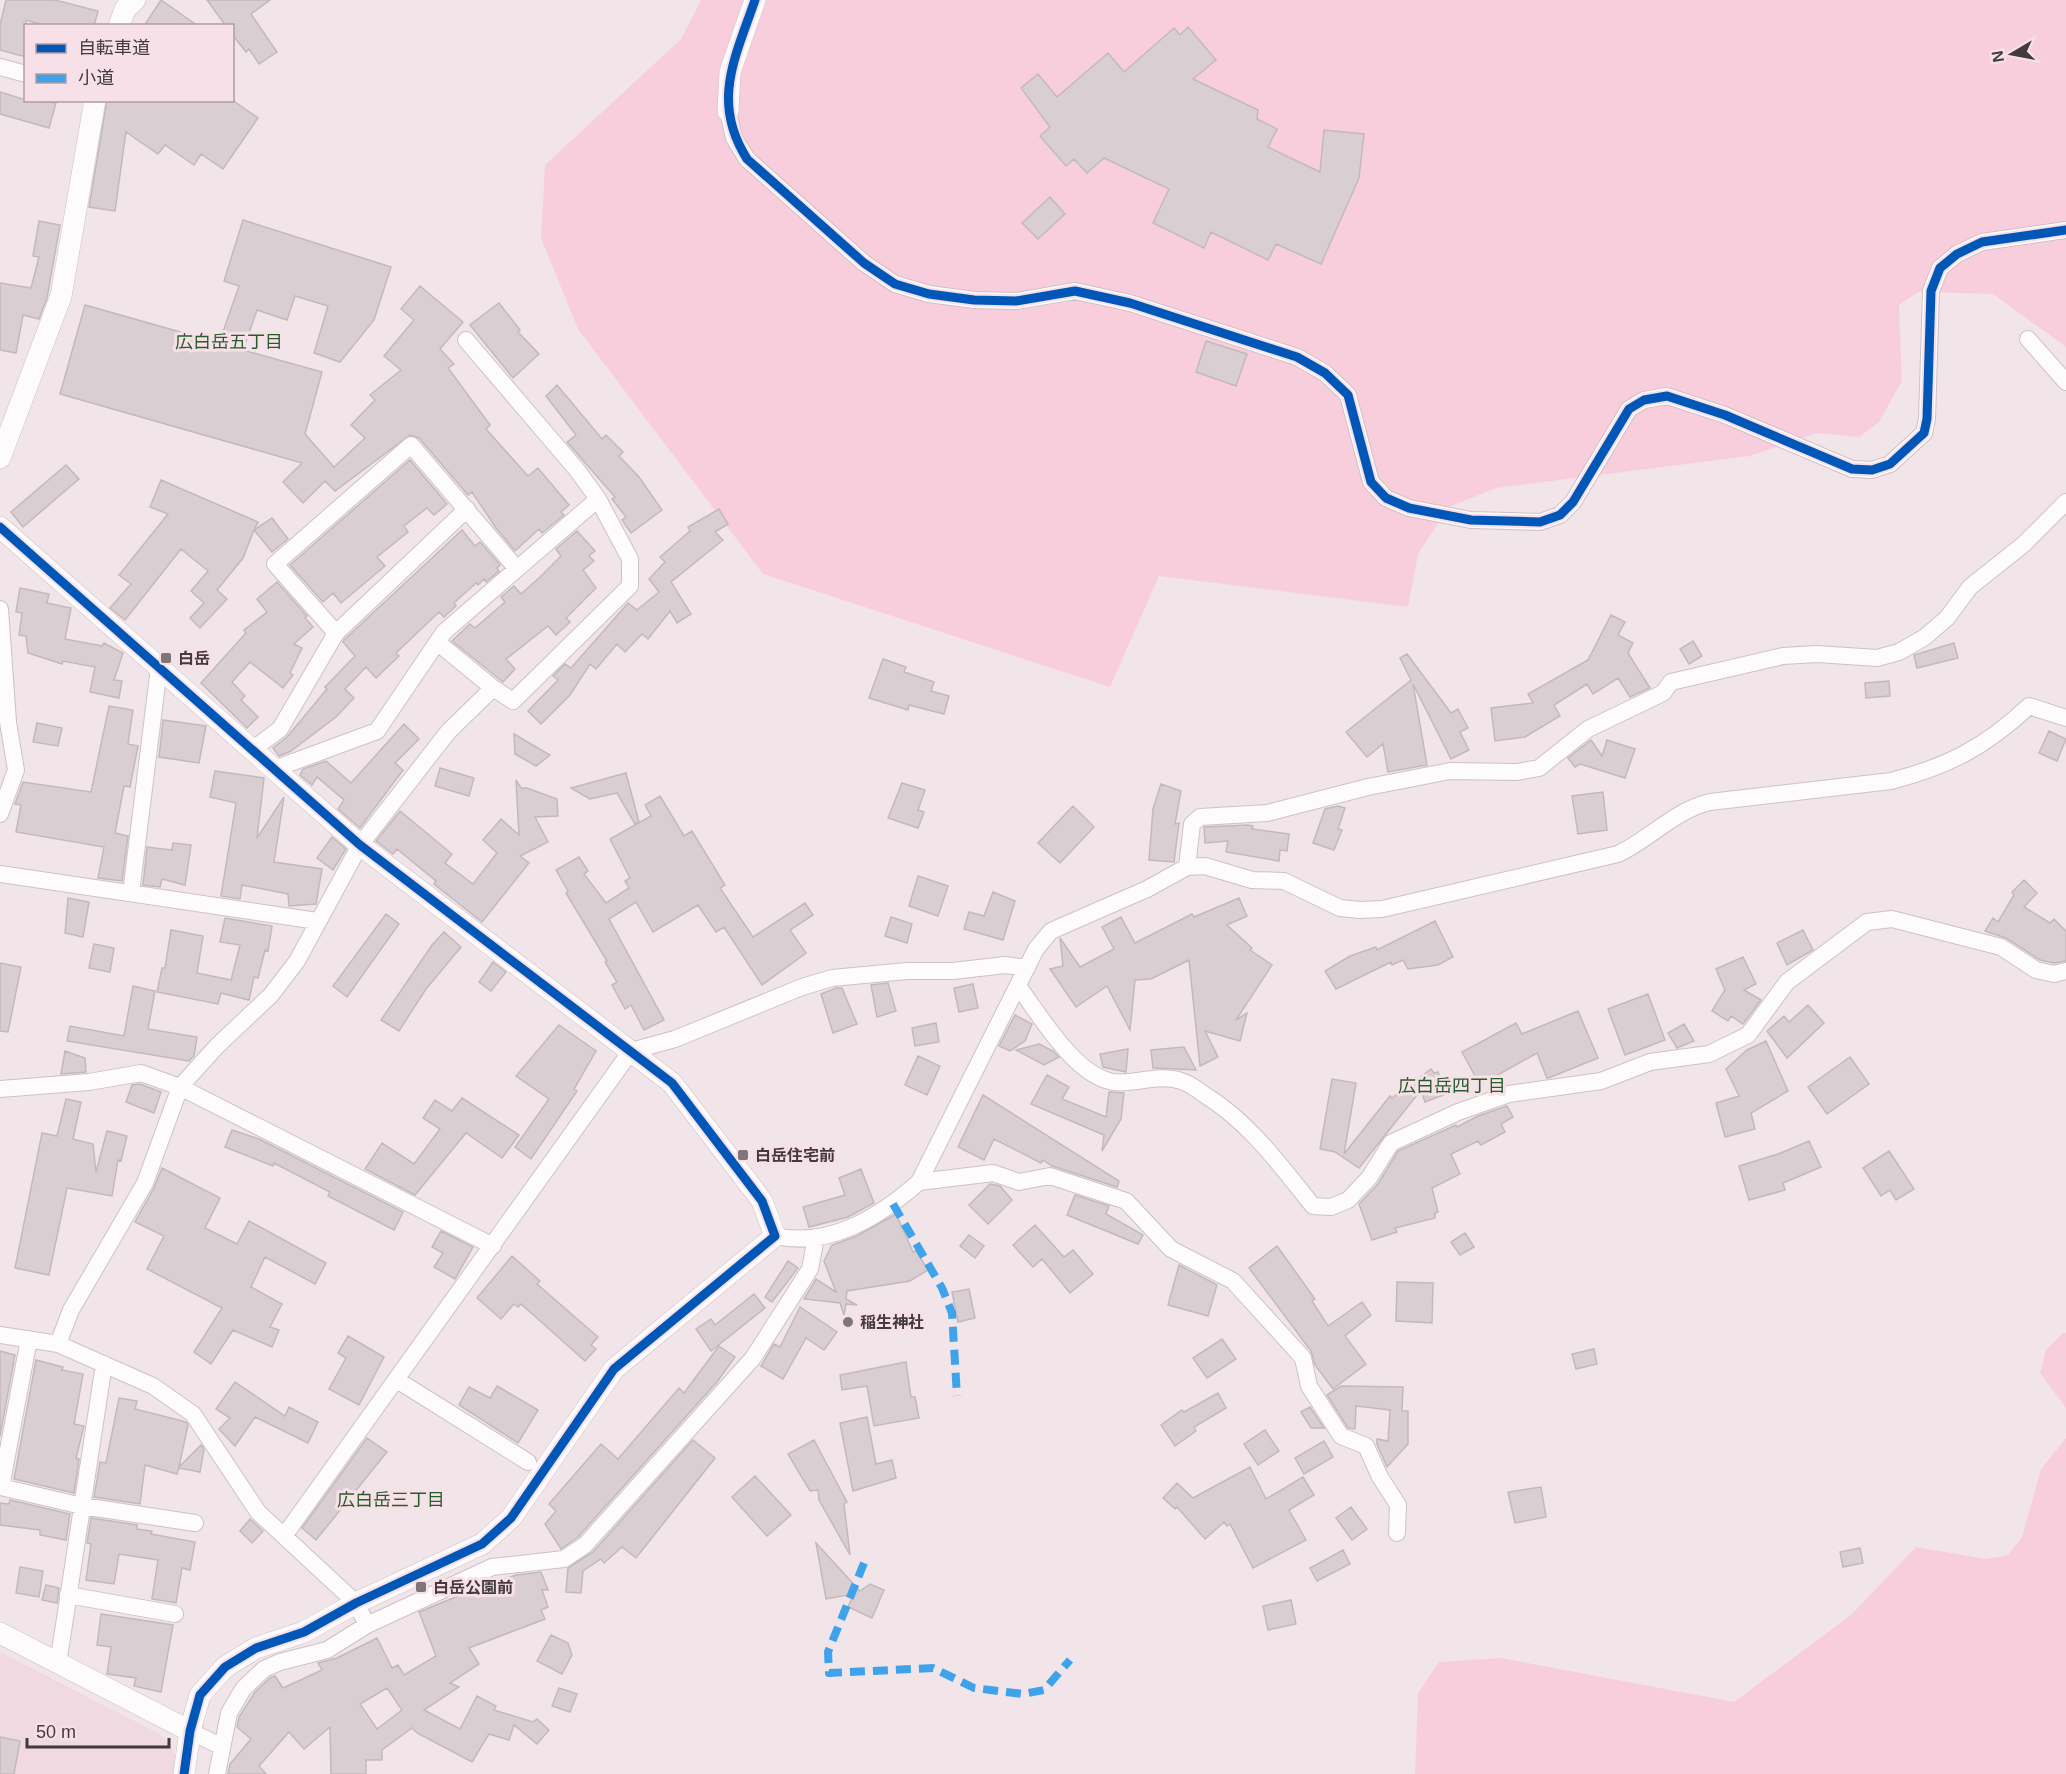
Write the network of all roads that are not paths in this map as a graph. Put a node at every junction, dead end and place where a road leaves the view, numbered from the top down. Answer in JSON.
{"nodes":[{"id":1,"x":755,"y":0,"type":"edge"},
{"id":2,"x":0,"y":67,"type":"edge"},
{"id":3,"x":24,"y":73,"type":"edge"},
{"id":4,"x":95,"y":102,"type":"edge"},
{"id":5,"x":728,"y":111,"type":"joint"},
{"id":6,"x":2066,"y":230,"type":"edge"},
{"id":7,"x":2028,"y":339,"type":"dead end"},
{"id":8,"x":466,"y":340,"type":"dead end"},
{"id":9,"x":2066,"y":382,"type":"edge"},
{"id":10,"x":0,"y":458,"type":"edge"},
{"id":11,"x":598,"y":499,"type":"junction"},
{"id":12,"x":2066,"y":502,"type":"edge"},
{"id":13,"x":466,"y":509,"type":"junction"},
{"id":14,"x":0,"y":527,"type":"edge"},
{"id":15,"x":517,"y":568,"type":"junction"},
{"id":16,"x":0,"y":609,"type":"edge"},
{"id":17,"x":336,"y":633,"type":"junction"},
{"id":18,"x":437,"y":642,"type":"junction"},
{"id":19,"x":159,"y":668,"type":"junction"},
{"id":20,"x":492,"y":688,"type":"junction"},
{"id":21,"x":2066,"y":718,"type":"edge"},
{"id":22,"x":252,"y":750,"type":"junction"},
{"id":23,"x":274,"y":769,"type":"junction"},
{"id":24,"x":0,"y":814,"type":"edge"},
{"id":25,"x":360,"y":845,"type":"junction"},
{"id":26,"x":1187,"y":867,"type":"junction"},
{"id":27,"x":0,"y":874,"type":"edge"},
{"id":28,"x":131,"y":893,"type":"junction"},
{"id":29,"x":317,"y":921,"type":"junction"},
{"id":30,"x":1027,"y":968,"type":"junction"},
{"id":31,"x":2066,"y":971,"type":"edge"},
{"id":32,"x":1018,"y":986,"type":"junction"},
{"id":33,"x":632,"y":1051,"type":"junction"},
{"id":34,"x":180,"y":1088,"type":"junction"},
{"id":35,"x":0,"y":1089,"type":"edge"},
{"id":36,"x":919,"y":1182,"type":"junction"},
{"id":37,"x":775,"y":1236,"type":"junction"},
{"id":38,"x":816,"y":1237,"type":"junction"},
{"id":39,"x":493,"y":1246,"type":"junction"},
{"id":40,"x":0,"y":1335,"type":"edge"},
{"id":41,"x":29,"y":1339,"type":"junction"},
{"id":42,"x":58,"y":1344,"type":"junction"},
{"id":43,"x":104,"y":1364,"type":"junction"},
{"id":44,"x":397,"y":1380,"type":"junction"},
{"id":45,"x":528,"y":1462,"type":"dead end"},
{"id":46,"x":82,"y":1506,"type":"junction"},
{"id":47,"x":195,"y":1524,"type":"dead end"},
{"id":48,"x":1397,"y":1533,"type":"dead end"},
{"id":49,"x":284,"y":1536,"type":"junction"},
{"id":50,"x":68,"y":1595,"type":"junction"},
{"id":51,"x":175,"y":1614,"type":"dead end"},
{"id":52,"x":363,"y":1615,"type":"junction"},
{"id":53,"x":0,"y":1633,"type":"edge"},
{"id":54,"x":58,"y":1664,"type":"junction"},
{"id":55,"x":190,"y":1731,"type":"junction"},
{"id":56,"x":220,"y":1746,"type":"junction"},
{"id":57,"x":184,"y":1774,"type":"edge"},
{"id":58,"x":217,"y":1774,"type":"edge"}],
"edges":[{"from":1,"to":5,"type":"street"},
{"from":2,"to":3,"type":"street"},
{"from":4,"to":10,"type":"street"},
{"from":5,"to":6,"type":"street"},
{"from":7,"to":9,"type":"street"},
{"from":8,"to":11,"type":"street"},
{"from":11,"to":15,"type":"street"},
{"from":11,"to":20,"type":"street"},
{"from":12,"to":26,"type":"street"},
{"from":13,"to":15,"type":"street"},
{"from":13,"to":17,"type":"street"},
{"from":13,"to":17,"type":"street"},
{"from":14,"to":19,"type":"street"},
{"from":15,"to":18,"type":"street"},
{"from":16,"to":24,"type":"street"},
{"from":17,"to":22,"type":"street"},
{"from":18,"to":20,"type":"street"},
{"from":18,"to":23,"type":"street"},
{"from":19,"to":22,"type":"street"},
{"from":19,"to":28,"type":"street"},
{"from":20,"to":25,"type":"street"},
{"from":21,"to":26,"type":"street"},
{"from":22,"to":23,"type":"street"},
{"from":23,"to":25,"type":"street"},
{"from":25,"to":29,"type":"street"},
{"from":25,"to":33,"type":"street"},
{"from":26,"to":30,"type":"street"},
{"from":27,"to":28,"type":"street"},
{"from":28,"to":29,"type":"street"},
{"from":29,"to":34,"type":"street"},
{"from":30,"to":32,"type":"street"},
{"from":30,"to":33,"type":"street"},
{"from":31,"to":32,"type":"street"},
{"from":32,"to":36,"type":"street"},
{"from":33,"to":37,"type":"street"},
{"from":33,"to":39,"type":"street"},
{"from":34,"to":35,"type":"street"},
{"from":34,"to":39,"type":"street"},
{"from":34,"to":42,"type":"street"},
{"from":36,"to":38,"type":"street"},
{"from":36,"to":48,"type":"street"},
{"from":37,"to":38,"type":"street"},
{"from":37,"to":52,"type":"street"},
{"from":38,"to":52,"type":"street"},
{"from":39,"to":44,"type":"street"},
{"from":40,"to":41,"type":"street"},
{"from":41,"to":42,"type":"street"},
{"from":41,"to":46,"type":"street"},
{"from":42,"to":43,"type":"street"},
{"from":43,"to":46,"type":"street"},
{"from":43,"to":49,"type":"street"},
{"from":44,"to":45,"type":"street"},
{"from":44,"to":49,"type":"street"},
{"from":46,"to":47,"type":"street"},
{"from":46,"to":50,"type":"street"},
{"from":49,"to":52,"type":"street"},
{"from":50,"to":51,"type":"street"},
{"from":50,"to":54,"type":"street"},
{"from":52,"to":55,"type":"street"},
{"from":52,"to":56,"type":"street"},
{"from":53,"to":54,"type":"street"},
{"from":54,"to":55,"type":"street"},
{"from":55,"to":56,"type":"street"},
{"from":55,"to":57,"type":"street"},
{"from":56,"to":58,"type":"street"}]}
